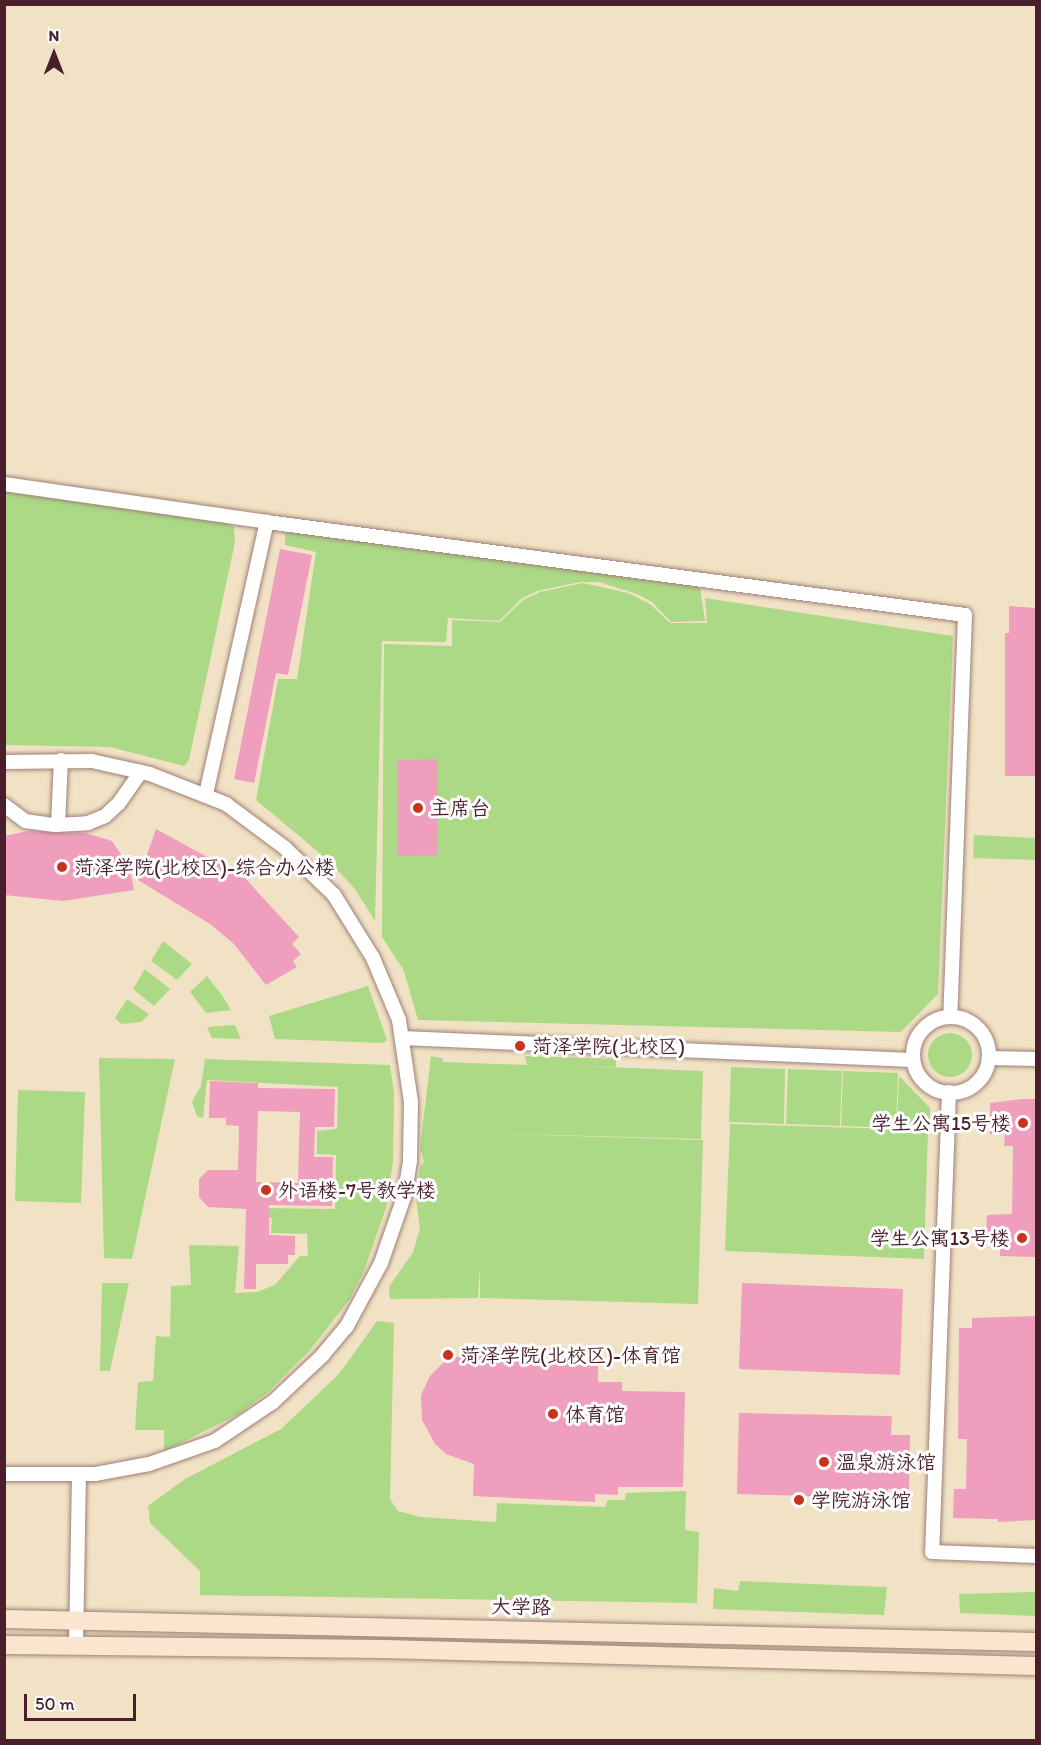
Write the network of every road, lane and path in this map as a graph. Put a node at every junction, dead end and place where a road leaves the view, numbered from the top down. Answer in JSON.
{"nodes":[{"id":1,"x":4,"y":484,"type":"edge"},
{"id":2,"x":267,"y":522,"type":"junction"},
{"id":3,"x":61,"y":760,"type":"junction"},
{"id":4,"x":4,"y":762,"type":"edge"},
{"id":5,"x":141,"y":772,"type":"junction"},
{"id":6,"x":206,"y":794,"type":"junction"},
{"id":7,"x":4,"y":805,"type":"edge"},
{"id":8,"x":58,"y":825,"type":"junction"},
{"id":9,"x":950,"y":1017,"type":"junction"},
{"id":10,"x":402,"y":1038,"type":"junction"},
{"id":11,"x":989,"y":1058,"type":"junction"},
{"id":12,"x":1036,"y":1059,"type":"edge"},
{"id":13,"x":913,"y":1060,"type":"junction"},
{"id":14,"x":949,"y":1092,"type":"junction"},
{"id":15,"x":4,"y":1474,"type":"edge"},
{"id":16,"x":79,"y":1474,"type":"junction"},
{"id":17,"x":1036,"y":1556,"type":"edge"},
{"id":18,"x":4,"y":1619,"type":"edge"},
{"id":19,"x":75,"y":1619,"type":"junction"},
{"id":20,"x":1036,"y":1642,"type":"edge"},
{"id":21,"x":4,"y":1645,"type":"edge"},
{"id":22,"x":76,"y":1645,"type":"junction"},
{"id":23,"x":1036,"y":1666,"type":"edge"}],
"edges":[{"from":1,"to":2,"type":"street"},
{"from":2,"to":6,"type":"street"},
{"from":2,"to":9,"type":"street"},
{"from":3,"to":4,"type":"street"},
{"from":3,"to":5,"type":"street"},
{"from":3,"to":8,"type":"street"},
{"from":5,"to":6,"type":"street"},
{"from":5,"to":8,"type":"street"},
{"from":6,"to":10,"type":"street"},
{"from":7,"to":8,"type":"street"},
{"from":9,"to":11,"type":"street"},
{"from":9,"to":13,"type":"street"},
{"from":10,"to":13,"type":"street"},
{"from":10,"to":16,"type":"street"},
{"from":11,"to":12,"type":"street"},
{"from":11,"to":14,"type":"street"},
{"from":13,"to":14,"type":"street"},
{"from":14,"to":17,"type":"street"},
{"from":15,"to":16,"type":"street"},
{"from":16,"to":19,"type":"street"},
{"from":18,"to":19,"type":"main road","name":"大学路"},
{"from":19,"to":20,"type":"main road","name":"大学路"},
{"from":19,"to":22,"type":"street"},
{"from":21,"to":22,"type":"main road"},
{"from":22,"to":23,"type":"main road"}]}
